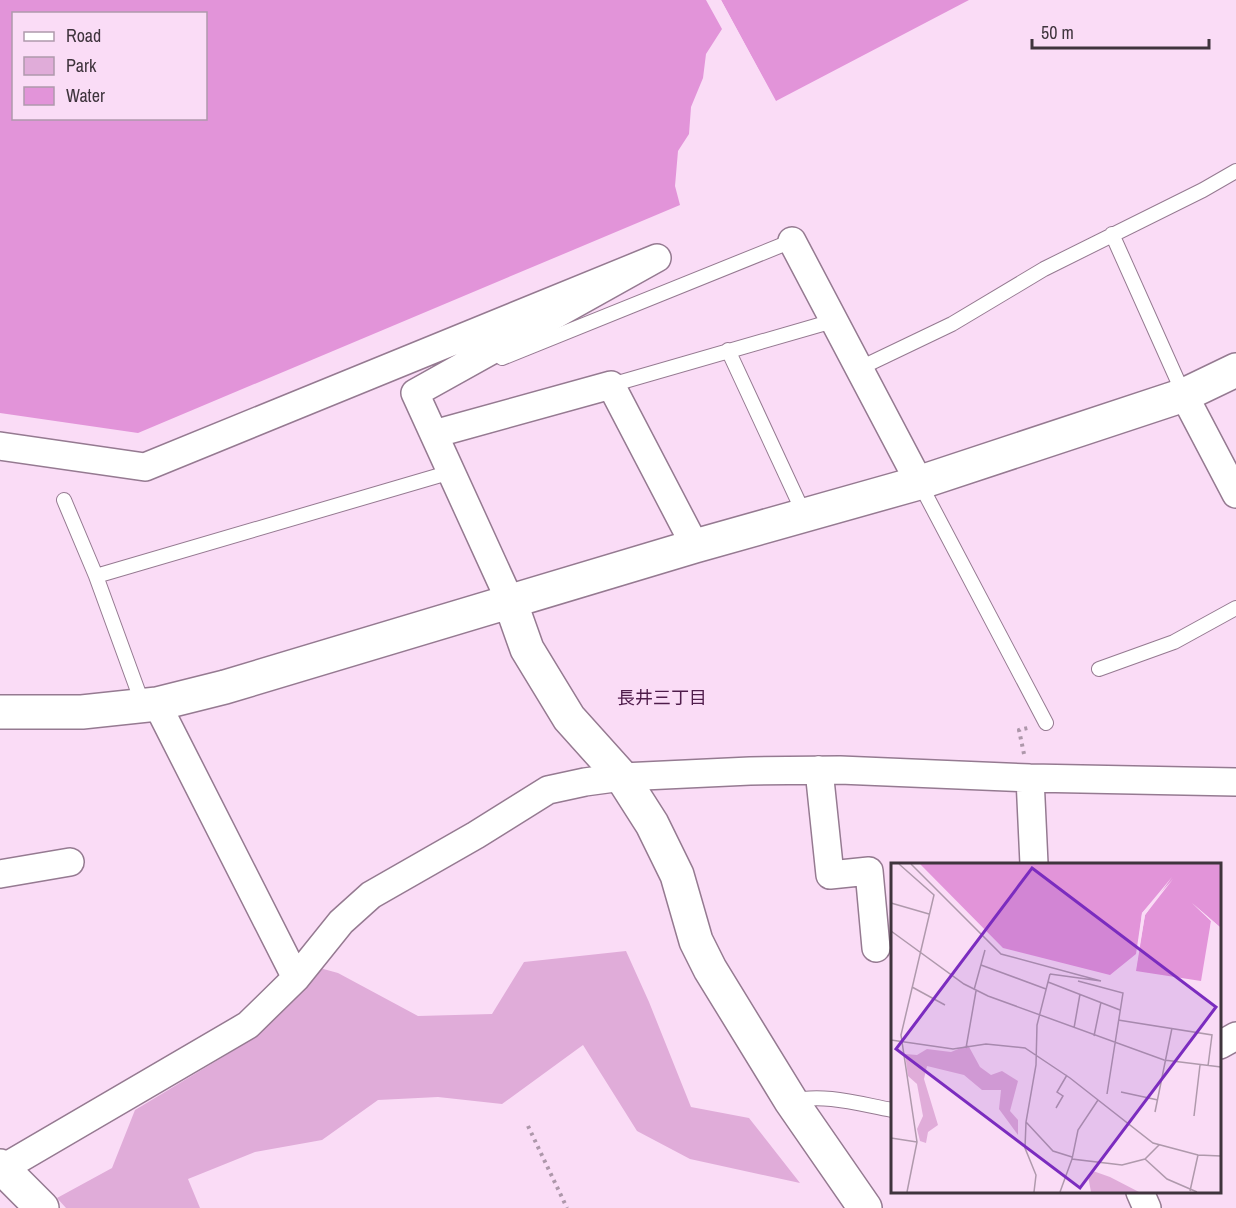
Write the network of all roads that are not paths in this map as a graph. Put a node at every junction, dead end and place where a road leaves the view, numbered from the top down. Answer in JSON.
{"nodes":[{"id":1,"x":1236,"y":171,"type":"edge"},
{"id":2,"x":1112,"y":234,"type":"junction"},
{"id":3,"x":792,"y":241,"type":"joint"},
{"id":4,"x":833,"y":321,"type":"junction"},
{"id":5,"x":728,"y":350,"type":"junction"},
{"id":6,"x":858,"y":369,"type":"junction"},
{"id":7,"x":1236,"y":370,"type":"edge"},
{"id":8,"x":611,"y":385,"type":"junction"},
{"id":9,"x":415,"y":393,"type":"junction"},
{"id":10,"x":1184,"y":395,"type":"junction"},
{"id":11,"x":434,"y":434,"type":"junction"},
{"id":12,"x":0,"y":446,"type":"edge"},
{"id":13,"x":452,"y":472,"type":"junction"},
{"id":14,"x":919,"y":482,"type":"junction"},
{"id":15,"x":1236,"y":494,"type":"edge"},
{"id":16,"x":64,"y":500,"type":"dead end"},
{"id":17,"x":805,"y":516,"type":"junction"},
{"id":18,"x":695,"y":546,"type":"junction"},
{"id":19,"x":96,"y":576,"type":"junction"},
{"id":20,"x":510,"y":601,"type":"junction"},
{"id":21,"x":1236,"y":608,"type":"edge"},
{"id":22,"x":1099,"y":669,"type":"dead end"},
{"id":23,"x":150,"y":704,"type":"junction"},
{"id":24,"x":0,"y":712,"type":"edge"},
{"id":25,"x":1046,"y":723,"type":"road end"},
{"id":26,"x":819,"y":770,"type":"junction"},
{"id":27,"x":622,"y":777,"type":"junction"},
{"id":28,"x":1030,"y":778,"type":"junction"},
{"id":29,"x":1236,"y":782,"type":"edge"},
{"id":30,"x":70,"y":862,"type":"dead end"},
{"id":31,"x":1034,"y":863,"type":"edge"},
{"id":32,"x":0,"y":874,"type":"edge"},
{"id":33,"x":876,"y":948,"type":"dead end"},
{"id":34,"x":296,"y":978,"type":"junction"},
{"id":35,"x":1236,"y":1036,"type":"edge"},
{"id":36,"x":1221,"y":1044,"type":"edge"},
{"id":37,"x":791,"y":1101,"type":"junction"},
{"id":38,"x":891,"y":1110,"type":"edge"},
{"id":39,"x":1,"y":1168,"type":"edge"},
{"id":40,"x":1141,"y":1193,"type":"edge"},
{"id":41,"x":42,"y":1208,"type":"edge"},
{"id":42,"x":865,"y":1208,"type":"edge"},
{"id":43,"x":1147,"y":1208,"type":"edge"}],
"edges":[{"from":1,"to":2,"type":"lane"},
{"from":2,"to":6,"type":"lane"},
{"from":2,"to":10,"type":"lane"},
{"from":3,"to":4,"type":"street"},
{"from":3,"to":9,"type":"lane"},
{"from":4,"to":5,"type":"lane"},
{"from":4,"to":6,"type":"street"},
{"from":5,"to":8,"type":"lane"},
{"from":5,"to":17,"type":"lane"},
{"from":6,"to":14,"type":"street"},
{"from":7,"to":10,"type":"street"},
{"from":8,"to":11,"type":"street"},
{"from":8,"to":18,"type":"street"},
{"from":9,"to":11,"type":"street"},
{"from":9,"to":12,"type":"street"},
{"from":10,"to":14,"type":"street"},
{"from":10,"to":15,"type":"street"},
{"from":11,"to":13,"type":"street"},
{"from":13,"to":19,"type":"lane"},
{"from":13,"to":20,"type":"street"},
{"from":14,"to":17,"type":"street"},
{"from":14,"to":25,"type":"lane"},
{"from":16,"to":19,"type":"lane"},
{"from":17,"to":18,"type":"street"},
{"from":18,"to":20,"type":"street"},
{"from":19,"to":23,"type":"lane"},
{"from":20,"to":23,"type":"street"},
{"from":20,"to":27,"type":"street"},
{"from":21,"to":22,"type":"lane"},
{"from":23,"to":24,"type":"street"},
{"from":23,"to":34,"type":"street"},
{"from":26,"to":27,"type":"street"},
{"from":26,"to":28,"type":"street"},
{"from":26,"to":33,"type":"street"},
{"from":27,"to":34,"type":"street"},
{"from":27,"to":37,"type":"street"},
{"from":28,"to":29,"type":"street"},
{"from":28,"to":31,"type":"street"},
{"from":30,"to":32,"type":"street"},
{"from":34,"to":39,"type":"street"},
{"from":35,"to":36,"type":"street"},
{"from":37,"to":38,"type":"lane"},
{"from":37,"to":42,"type":"street"},
{"from":39,"to":41,"type":"street"},
{"from":40,"to":43,"type":"street"}]}
